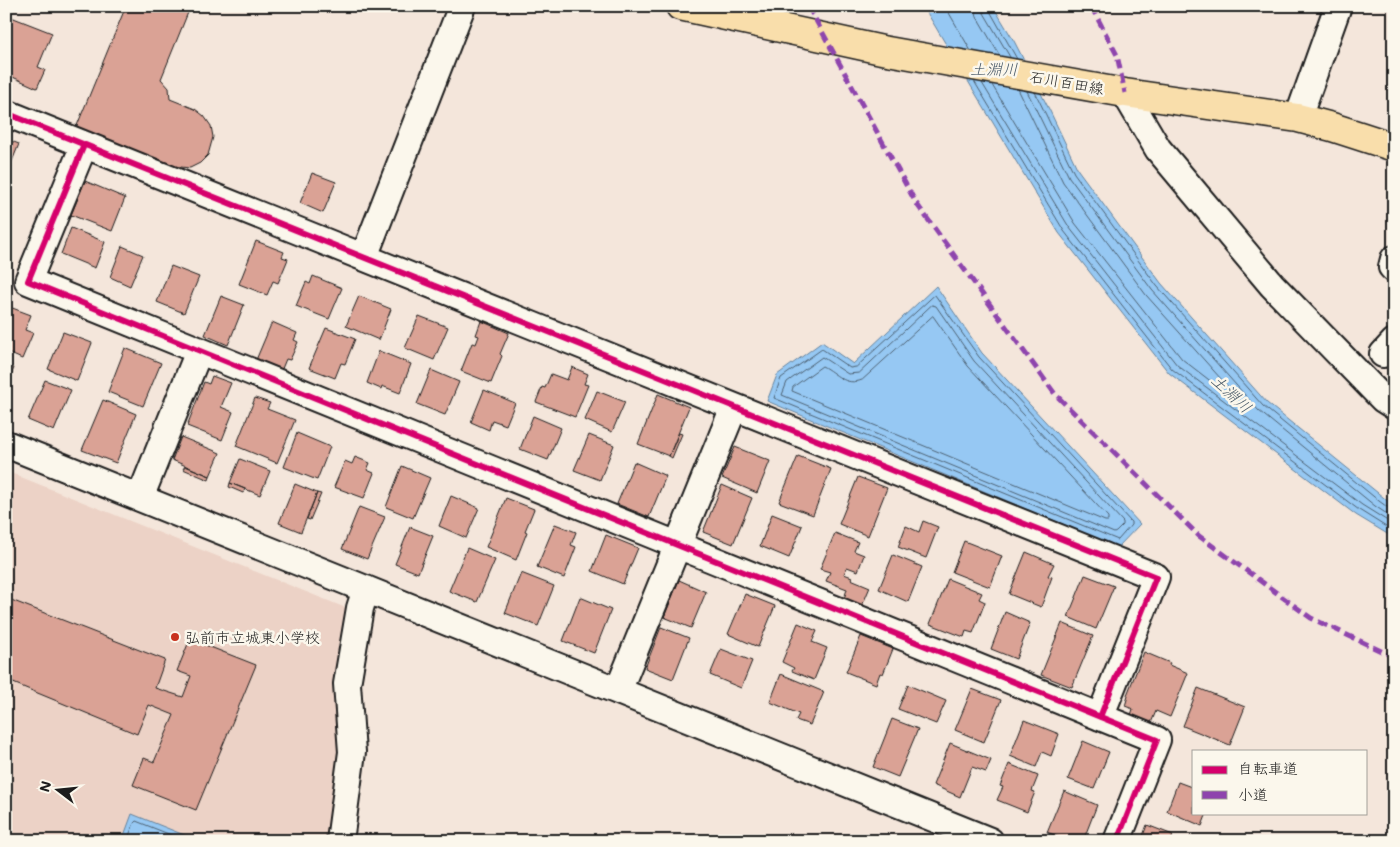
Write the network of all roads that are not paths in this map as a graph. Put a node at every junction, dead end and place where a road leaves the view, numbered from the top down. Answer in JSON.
{"nodes":[{"id":1,"x":462,"y":6,"type":"edge"},
{"id":2,"x":680,"y":6,"type":"edge"},
{"id":3,"x":1338,"y":6,"type":"edge"},
{"id":4,"x":1125,"y":93,"type":"junction"},
{"id":5,"x":6,"y":113,"type":"edge"},
{"id":6,"x":1298,"y":118,"type":"junction"},
{"id":7,"x":84,"y":144,"type":"junction"},
{"id":8,"x":1394,"y":147,"type":"edge"},
{"id":9,"x":364,"y":257,"type":"junction"},
{"id":10,"x":1394,"y":259,"type":"edge"},
{"id":11,"x":1394,"y":269,"type":"edge"},
{"id":12,"x":199,"y":351,"type":"junction"},
{"id":13,"x":734,"y":406,"type":"junction"},
{"id":14,"x":1394,"y":406,"type":"edge"},
{"id":15,"x":6,"y":444,"type":"edge"},
{"id":16,"x":140,"y":498,"type":"junction"},
{"id":17,"x":677,"y":545,"type":"junction"},
{"id":18,"x":366,"y":589,"type":"junction"},
{"id":19,"x":618,"y":691,"type":"junction"},
{"id":20,"x":1100,"y":717,"type":"junction"},
{"id":21,"x":340,"y":841,"type":"edge"},
{"id":22,"x":990,"y":841,"type":"edge"},
{"id":23,"x":1117,"y":841,"type":"edge"}],
"edges":[{"from":1,"to":9,"type":"street"},
{"from":2,"to":4,"type":"main road","name":"石川百田線"},
{"from":3,"to":6,"type":"street"},
{"from":4,"to":6,"type":"main road","name":"石川百田線"},
{"from":4,"to":14,"type":"street"},
{"from":5,"to":7,"type":"street"},
{"from":6,"to":8,"type":"main road","name":"石川百田線"},
{"from":7,"to":9,"type":"street"},
{"from":7,"to":12,"type":"street"},
{"from":9,"to":13,"type":"street"},
{"from":10,"to":11,"type":"street"},
{"from":12,"to":16,"type":"street"},
{"from":12,"to":17,"type":"street"},
{"from":13,"to":17,"type":"street"},
{"from":13,"to":20,"type":"street"},
{"from":15,"to":16,"type":"street"},
{"from":16,"to":18,"type":"street"},
{"from":17,"to":19,"type":"street"},
{"from":17,"to":20,"type":"street"},
{"from":18,"to":19,"type":"street"},
{"from":18,"to":21,"type":"street"},
{"from":19,"to":22,"type":"street"},
{"from":20,"to":23,"type":"street"}]}
